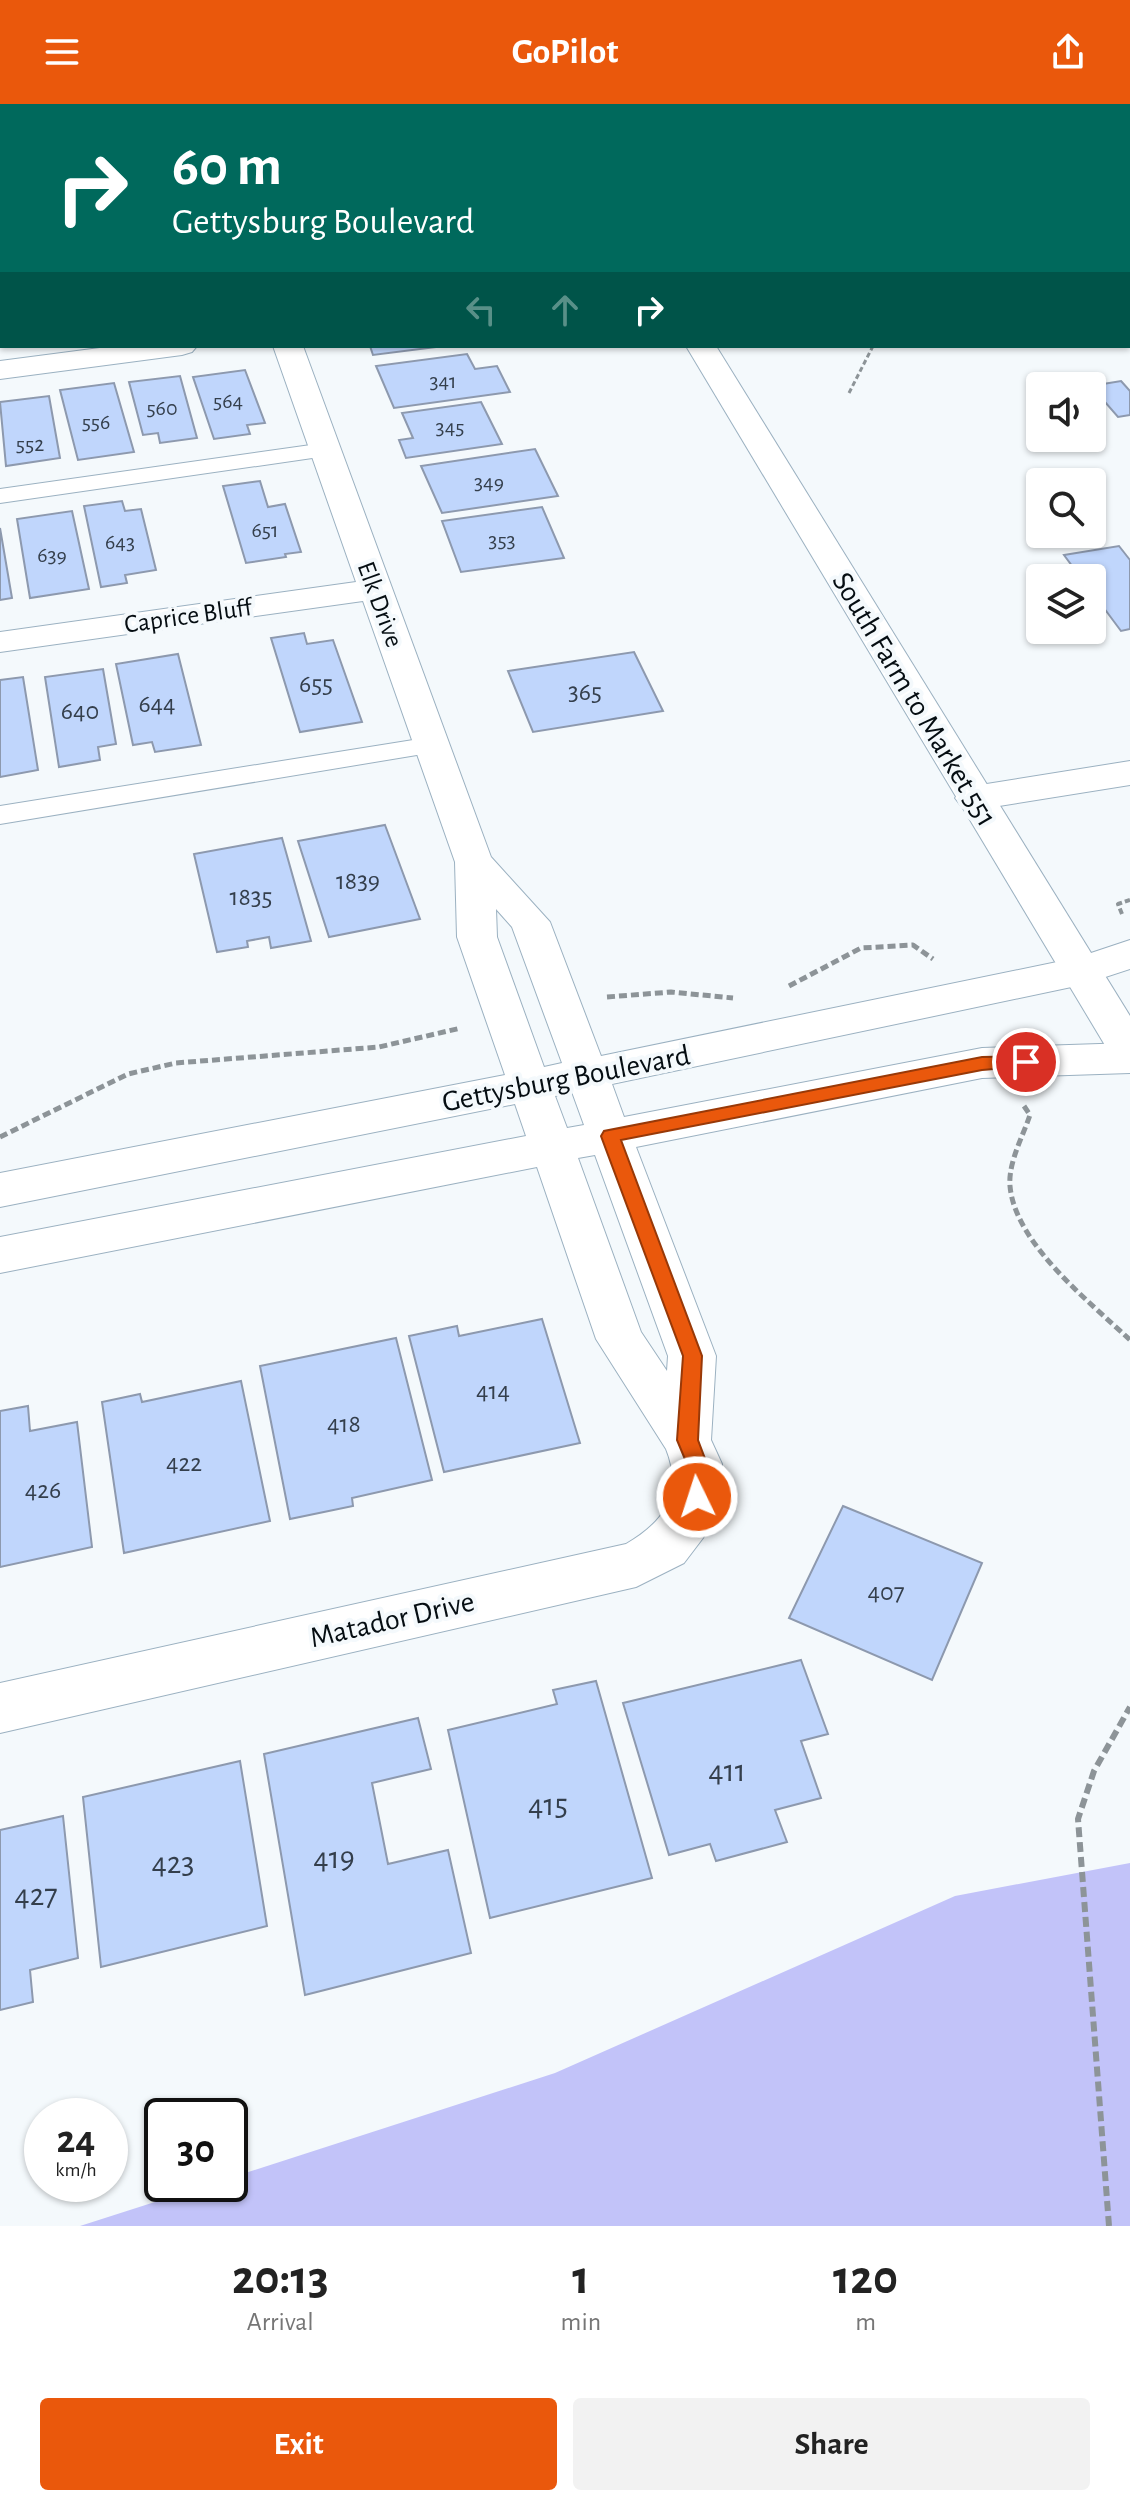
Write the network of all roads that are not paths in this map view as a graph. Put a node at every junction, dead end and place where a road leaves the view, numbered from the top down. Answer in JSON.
{"nodes":[{"id":1,"x":167,"y":348,"type":"edge"},
{"id":2,"x":289,"y":348,"type":"edge"},
{"id":3,"x":702,"y":348,"type":"edge"},
{"id":4,"x":0,"y":370,"type":"edge"},
{"id":5,"x":325,"y":450,"type":"junction"},
{"id":6,"x":0,"y":496,"type":"edge"},
{"id":7,"x":375,"y":589,"type":"junction"},
{"id":8,"x":0,"y":642,"type":"edge"},
{"id":9,"x":432,"y":745,"type":"junction"},
{"id":10,"x":1130,"y":773,"type":"edge"},
{"id":11,"x":974,"y":798,"type":"junction"},
{"id":12,"x":0,"y":815,"type":"edge"},
{"id":13,"x":474,"y":862,"type":"junction"},
{"id":14,"x":1130,"y":954,"type":"edge"},
{"id":15,"x":1081,"y":971,"type":"junction"},
{"id":16,"x":1130,"y":1051,"type":"edge"},
{"id":17,"x":1130,"y":1058,"type":"edge"},
{"id":18,"x":587,"y":1074,"type":"junction"},
{"id":19,"x":530,"y":1085,"type":"junction"},
{"id":20,"x":610,"y":1136,"type":"junction"},
{"id":21,"x":552,"y":1148,"type":"junction"},
{"id":22,"x":0,"y":1190,"type":"edge"},
{"id":23,"x":0,"y":1255,"type":"edge"},
{"id":24,"x":687,"y":1440,"type":"junction"},
{"id":25,"x":0,"y":1708,"type":"edge"}],
"edges":[{"from":1,"to":4,"type":"street"},
{"from":2,"to":5,"type":"street","name":"Elk Drive"},
{"from":3,"to":11,"type":"street","name":"South Farm to Market 551"},
{"from":5,"to":6,"type":"lane"},
{"from":5,"to":7,"type":"street","name":"Elk Drive"},
{"from":7,"to":8,"type":"street","name":"Caprice Bluff"},
{"from":7,"to":9,"type":"street","name":"Elk Drive"},
{"from":9,"to":12,"type":"lane"},
{"from":9,"to":13,"type":"street","name":"Elk Drive"},
{"from":10,"to":11,"type":"street"},
{"from":11,"to":15,"type":"street","name":"South Farm to Market 551"},
{"from":13,"to":18,"type":"street","name":"Elk Drive"},
{"from":13,"to":19,"type":"street","name":"Elk Drive"},
{"from":14,"to":15,"type":"street","name":"Gettysburg Boulevard"},
{"from":15,"to":16,"type":"street","name":"South Farm to Market 551"},
{"from":15,"to":18,"type":"street","name":"Gettysburg Boulevard"},
{"from":17,"to":20,"type":"street"},
{"from":18,"to":19,"type":"street","name":"Gettysburg Boulevard"},
{"from":18,"to":20,"type":"street","name":"Matador Drive"},
{"from":19,"to":21,"type":"street","name":"Elk Drive"},
{"from":19,"to":22,"type":"street","name":"Gettysburg Boulevard"},
{"from":20,"to":21,"type":"street"},
{"from":20,"to":24,"type":"street","name":"Matador Drive"},
{"from":21,"to":23,"type":"street"},
{"from":21,"to":24,"type":"street","name":"Matador Drive"},
{"from":24,"to":25,"type":"street","name":"Matador Drive"}]}
